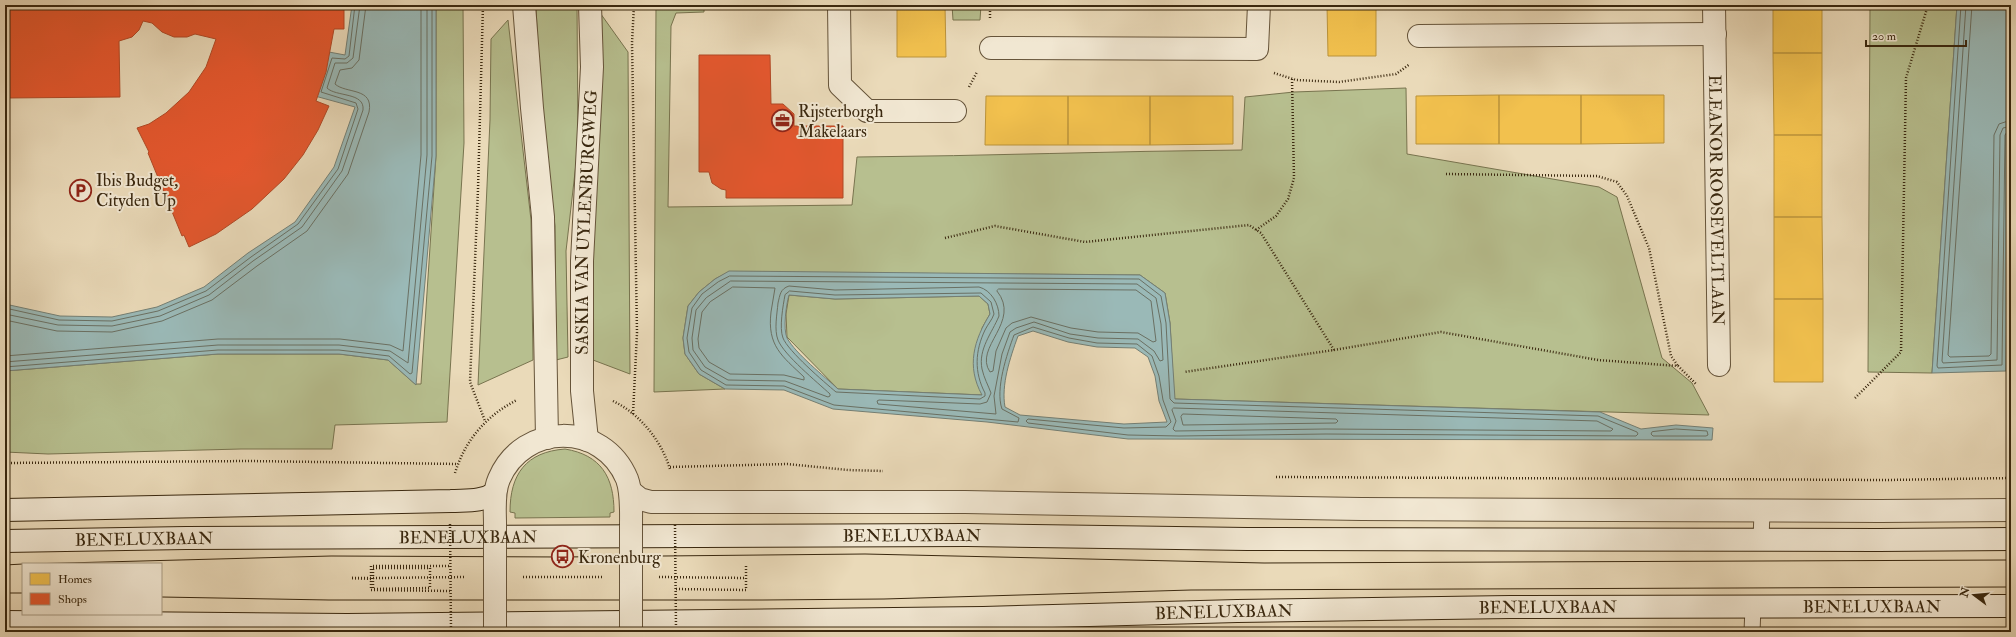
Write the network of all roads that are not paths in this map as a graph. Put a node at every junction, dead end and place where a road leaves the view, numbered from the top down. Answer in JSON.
{"nodes":[{"id":1,"x":524,"y":5,"type":"edge"},
{"id":2,"x":590,"y":5,"type":"edge"},
{"id":3,"x":839,"y":5,"type":"edge"},
{"id":4,"x":1259,"y":5,"type":"edge"},
{"id":5,"x":1714,"y":5,"type":"edge"},
{"id":6,"x":1715,"y":34,"type":"junction"},
{"id":7,"x":1419,"y":36,"type":"road end"},
{"id":8,"x":991,"y":48,"type":"dead end"},
{"id":9,"x":955,"y":111,"type":"dead end"},
{"id":10,"x":1719,"y":365,"type":"dead end"},
{"id":11,"x":547,"y":438,"type":"junction"},
{"id":12,"x":587,"y":440,"type":"junction"},
{"id":13,"x":630,"y":491,"type":"junction"},
{"id":14,"x":495,"y":493,"type":"junction"},
{"id":15,"x":5,"y":510,"type":"edge"},
{"id":16,"x":2011,"y":510,"type":"edge"},
{"id":17,"x":1762,"y":511,"type":"junction"},
{"id":18,"x":2011,"y":539,"type":"edge"},
{"id":19,"x":1762,"y":540,"type":"junction"},
{"id":20,"x":5,"y":541,"type":"edge"},
{"id":21,"x":2011,"y":606,"type":"edge"},
{"id":22,"x":1753,"y":607,"type":"junction"},
{"id":23,"x":5,"y":622,"type":"edge"},
{"id":24,"x":495,"y":631,"type":"edge"},
{"id":25,"x":631,"y":631,"type":"edge"},
{"id":26,"x":1752,"y":632,"type":"edge"}],
"edges":[{"from":1,"to":11,"type":"main road"},
{"from":2,"to":12,"type":"main road","name":"SASKIA VAN UYLENBURGWEG"},
{"from":3,"to":9,"type":"main road"},
{"from":4,"to":8,"type":"main road"},
{"from":5,"to":6,"type":"main road","name":"ELEANOR ROOSEVELTLAAN"},
{"from":6,"to":7,"type":"main road"},
{"from":6,"to":10,"type":"main road","name":"ELEANOR ROOSEVELTLAAN"},
{"from":11,"to":12,"type":"main road"},
{"from":11,"to":14,"type":"main road"},
{"from":12,"to":13,"type":"main road"},
{"from":13,"to":17,"type":"main road","name":"BENELUXBAAN"},
{"from":13,"to":25,"type":"main road","bridge":true},
{"from":14,"to":15,"type":"main road"},
{"from":14,"to":24,"type":"main road","bridge":true},
{"from":16,"to":17,"type":"main road","name":"BENELUXBAAN"},
{"from":17,"to":19,"type":"lane"},
{"from":18,"to":19,"type":"main road","name":"BENELUXBAAN"},
{"from":19,"to":20,"type":"main road","name":"BENELUXBAAN"},
{"from":21,"to":22,"type":"main road","name":"BENELUXBAAN"},
{"from":22,"to":23,"type":"main road","name":"BENELUXBAAN"},
{"from":22,"to":26,"type":"lane"}]}
